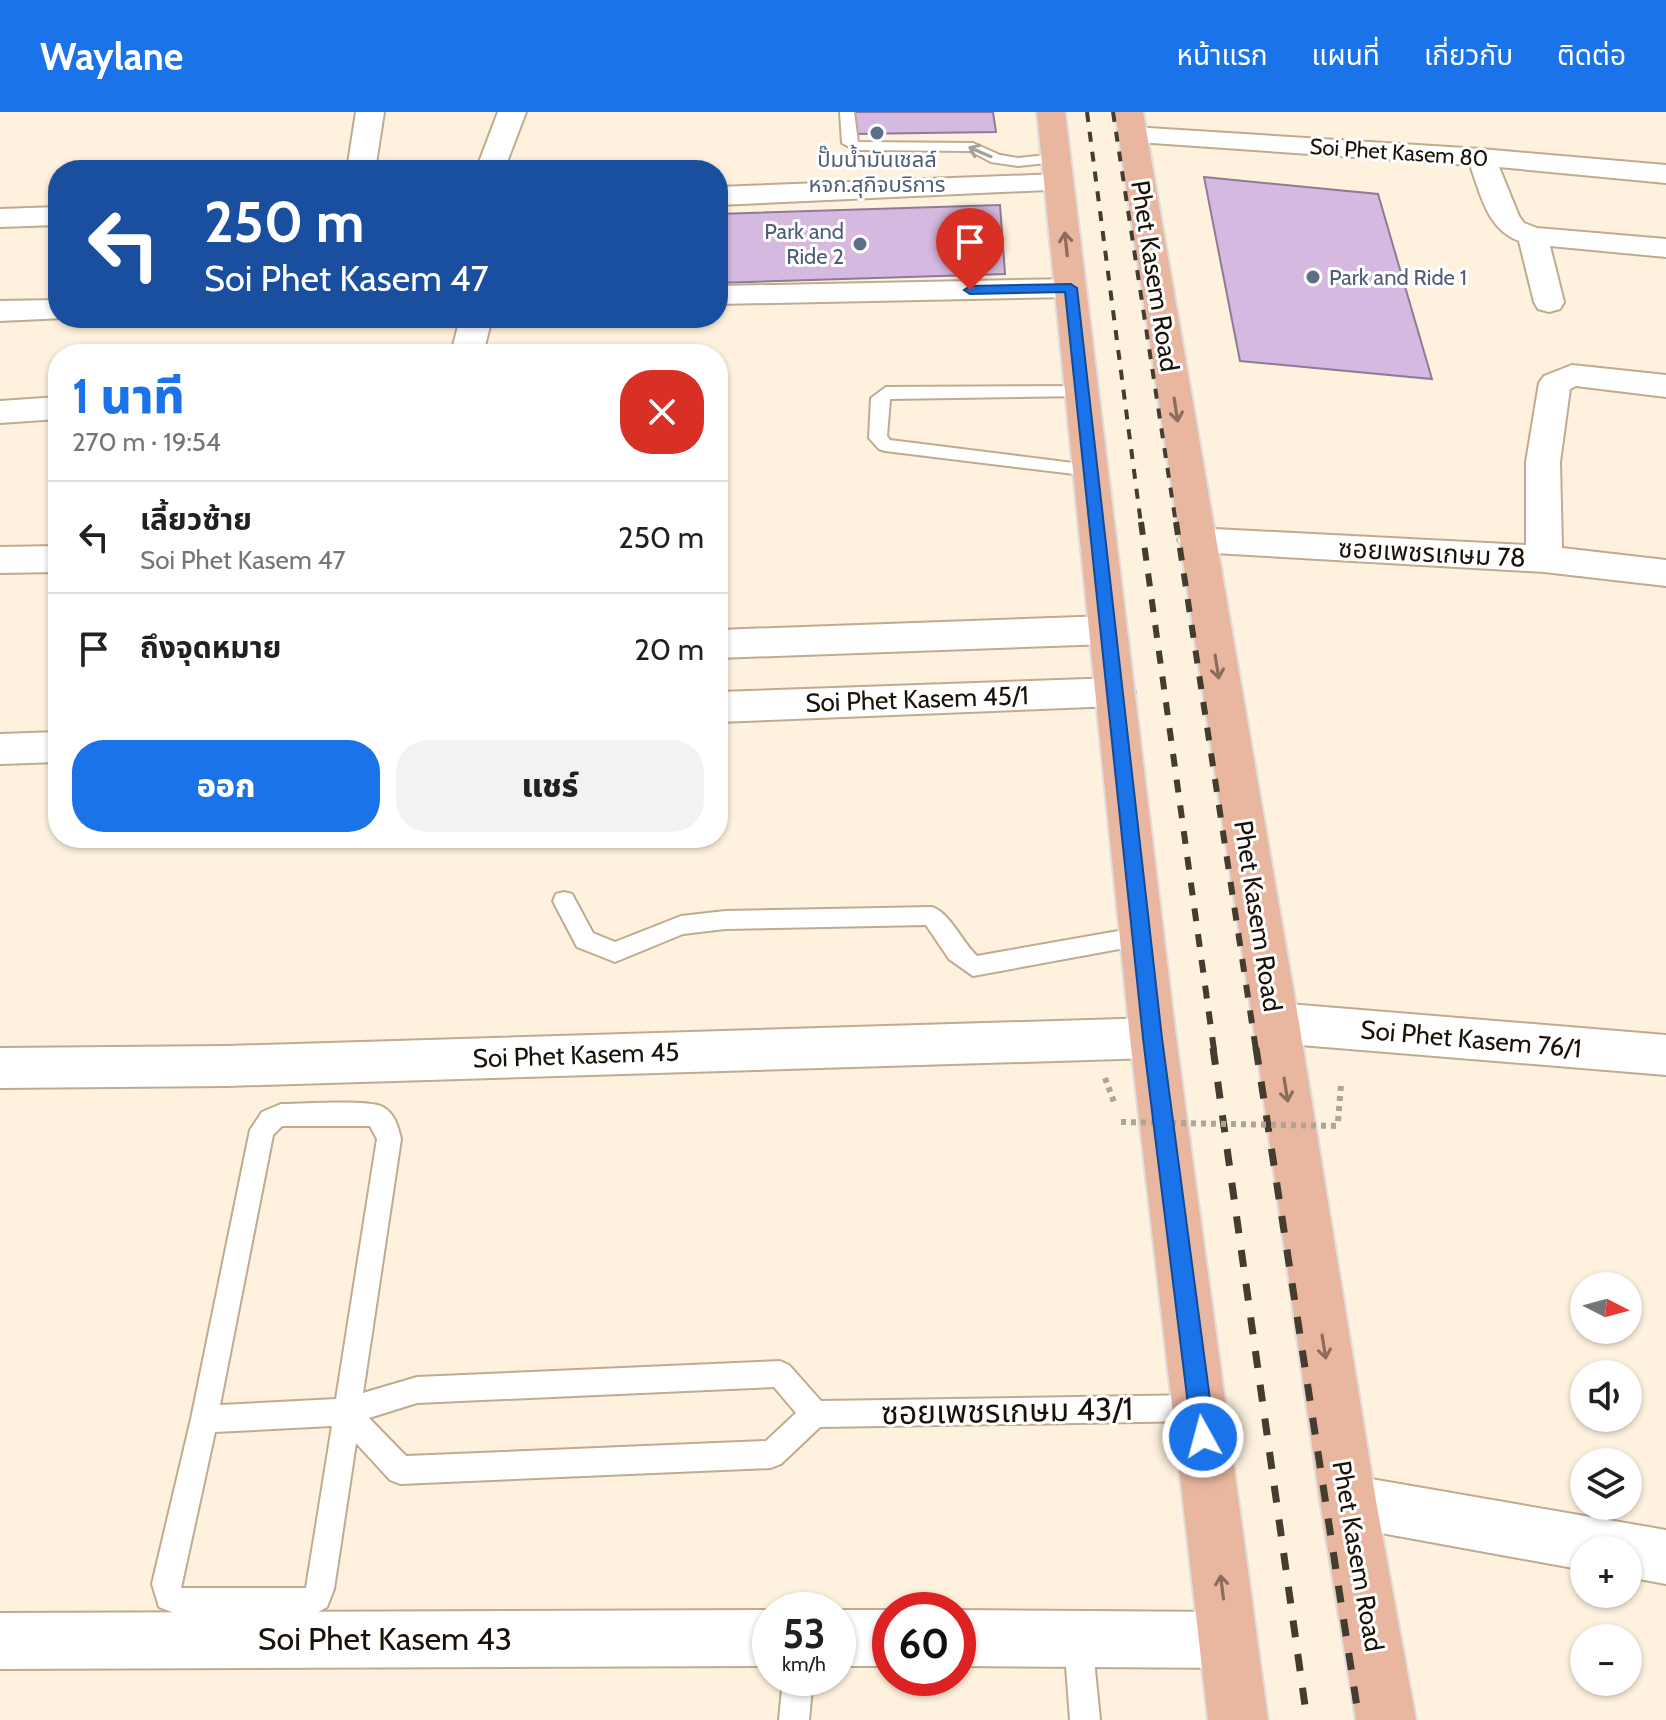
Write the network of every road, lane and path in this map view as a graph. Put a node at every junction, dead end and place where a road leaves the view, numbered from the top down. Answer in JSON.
{"nodes":[{"id":1,"x":370,"y":112,"type":"edge"},
{"id":2,"x":512,"y":112,"type":"edge"},
{"id":3,"x":847,"y":112,"type":"edge"},
{"id":4,"x":1051,"y":112,"type":"edge"},
{"id":5,"x":1131,"y":124,"type":"edge"},
{"id":6,"x":1481,"y":157,"type":"junction"},
{"id":7,"x":363,"y":160,"type":"edge"},
{"id":8,"x":494,"y":160,"type":"edge"},
{"id":9,"x":1058,"y":171,"type":"junction"},
{"id":10,"x":1666,"y":174,"type":"edge"},
{"id":11,"x":728,"y":195,"type":"edge"},
{"id":12,"x":48,"y":216,"type":"edge"},
{"id":13,"x":0,"y":218,"type":"edge"},
{"id":14,"x":1533,"y":236,"type":"junction"},
{"id":15,"x":1666,"y":248,"type":"edge"},
{"id":16,"x":1071,"y":288,"type":"junction"},
{"id":17,"x":728,"y":295,"type":"edge"},
{"id":18,"x":1549,"y":302,"type":"dead end"},
{"id":19,"x":48,"y":310,"type":"edge"},
{"id":20,"x":0,"y":311,"type":"edge"},
{"id":21,"x":1666,"y":386,"type":"edge"},
{"id":22,"x":1082,"y":392,"type":"junction"},
{"id":23,"x":48,"y":409,"type":"edge"},
{"id":24,"x":0,"y":412,"type":"edge"},
{"id":25,"x":1091,"y":470,"type":"junction"},
{"id":26,"x":1196,"y":540,"type":"junction"},
{"id":27,"x":48,"y":559,"type":"edge"},
{"id":28,"x":1544,"y":559,"type":"junction"},
{"id":29,"x":0,"y":560,"type":"edge"},
{"id":30,"x":1666,"y":573,"type":"edge"},
{"id":31,"x":1108,"y":630,"type":"junction"},
{"id":32,"x":728,"y":644,"type":"edge"},
{"id":33,"x":1116,"y":692,"type":"junction"},
{"id":34,"x":728,"y":707,"type":"edge"},
{"id":35,"x":48,"y":747,"type":"edge"},
{"id":36,"x":0,"y":749,"type":"edge"},
{"id":37,"x":564,"y":901,"type":"dead end"},
{"id":38,"x":1141,"y":936,"type":"junction"},
{"id":39,"x":1276,"y":1023,"type":"junction"},
{"id":40,"x":1153,"y":1038,"type":"junction"},
{"id":41,"x":1666,"y":1055,"type":"edge"},
{"id":42,"x":1101,"y":1067,"type":"dead end"},
{"id":43,"x":0,"y":1068,"type":"edge"},
{"id":44,"x":1341,"y":1085,"type":"dead end"},
{"id":45,"x":1200,"y":1408,"type":"junction"},
{"id":46,"x":345,"y":1412,"type":"junction"},
{"id":47,"x":815,"y":1414,"type":"junction"},
{"id":48,"x":204,"y":1419,"type":"junction"},
{"id":49,"x":1348,"y":1501,"type":"junction"},
{"id":50,"x":1570,"y":1540,"type":"edge"},
{"id":51,"x":1642,"y":1553,"type":"edge"},
{"id":52,"x":1666,"y":1557,"type":"edge"},
{"id":53,"x":752,"y":1638,"type":"edge"},
{"id":54,"x":976,"y":1638,"type":"edge"},
{"id":55,"x":1078,"y":1638,"type":"junction"},
{"id":56,"x":1228,"y":1640,"type":"junction"},
{"id":57,"x":0,"y":1641,"type":"edge"},
{"id":58,"x":796,"y":1696,"type":"edge"},
{"id":59,"x":794,"y":1720,"type":"edge"},
{"id":60,"x":1085,"y":1720,"type":"edge"},
{"id":61,"x":1238,"y":1720,"type":"edge"},
{"id":62,"x":1386,"y":1720,"type":"edge"}],
"edges":[{"from":1,"to":7,"type":"street"},
{"from":2,"to":8,"type":"street"},
{"from":9,"to":3,"type":"lane","one_way":true},
{"from":4,"to":9,"type":"main road"},
{"from":5,"to":6,"type":"street","name":"Soi Phet Kasem 80"},
{"from":5,"to":26,"type":"main road","name":"Phet Kasem Road","one_way":true},
{"from":6,"to":10,"type":"street","name":"Soi Phet Kasem 80"},
{"from":6,"to":14,"type":"street"},
{"from":9,"to":11,"type":"street"},
{"from":16,"to":9,"type":"main road","one_way":true},
{"from":12,"to":13,"type":"street"},
{"from":14,"to":15,"type":"street"},
{"from":14,"to":18,"type":"street"},
{"from":16,"to":17,"type":"street"},
{"from":16,"to":22,"type":"main road"},
{"from":19,"to":20,"type":"street"},
{"from":21,"to":28,"type":"street"},
{"from":22,"to":25,"type":"main road"},
{"from":22,"to":25,"type":"lane"},
{"from":23,"to":24,"type":"street"},
{"from":25,"to":31,"type":"main road"},
{"from":26,"to":28,"type":"street","name":"ซอยเพชรเกษม 78"},
{"from":26,"to":39,"type":"main road","name":"Phet Kasem Road","one_way":true},
{"from":27,"to":29,"type":"street"},
{"from":28,"to":30,"type":"street","name":"ซอยเพชรเกษม 78"},
{"from":31,"to":32,"type":"street"},
{"from":31,"to":33,"type":"main road"},
{"from":33,"to":34,"type":"street","name":"Soi Phet Kasem 45/1"},
{"from":33,"to":38,"type":"main road"},
{"from":35,"to":36,"type":"street"},
{"from":37,"to":38,"type":"lane"},
{"from":38,"to":40,"type":"main road"},
{"from":39,"to":41,"type":"street","name":"Soi Phet Kasem 76/1"},
{"from":39,"to":49,"type":"main road","name":"Phet Kasem Road","one_way":true},
{"from":40,"to":43,"type":"street","name":"Soi Phet Kasem 45"},
{"from":40,"to":45,"type":"main road"},
{"from":42,"to":44,"type":"path","bridge":true},
{"from":45,"to":47,"type":"lane","name":"ซอยเพชรเกษม 43/1"},
{"from":56,"to":45,"type":"main road","one_way":true},
{"from":46,"to":47,"type":"lane"},
{"from":46,"to":47,"type":"lane"},
{"from":46,"to":48,"type":"lane"},
{"from":46,"to":48,"type":"lane"},
{"from":46,"to":48,"type":"lane"},
{"from":49,"to":50,"type":"street"},
{"from":49,"to":62,"type":"main road","name":"Phet Kasem Road"},
{"from":51,"to":52,"type":"street"},
{"from":53,"to":57,"type":"street","name":"Soi Phet Kasem 43"},
{"from":54,"to":55,"type":"street"},
{"from":55,"to":56,"type":"street"},
{"from":55,"to":60,"type":"lane"},
{"from":56,"to":61,"type":"main road"},
{"from":58,"to":59,"type":"lane"}]}
